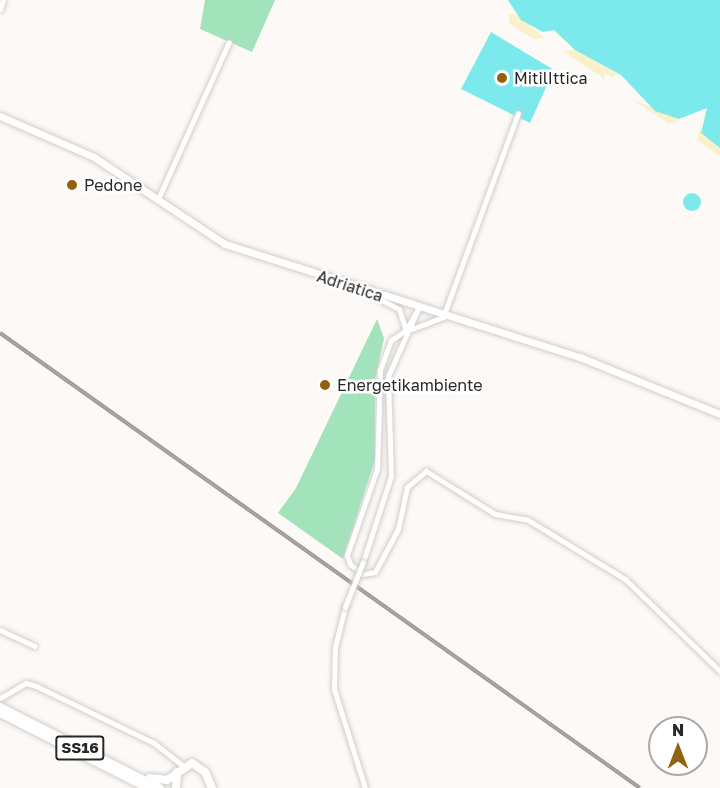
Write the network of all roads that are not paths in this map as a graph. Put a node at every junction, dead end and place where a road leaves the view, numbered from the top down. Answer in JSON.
{"nodes":[{"id":1,"x":3,"y":0,"type":"edge"},
{"id":2,"x":0,"y":9,"type":"edge"},
{"id":3,"x":229,"y":42,"type":"dead end"},
{"id":4,"x":518,"y":113,"type":"dead end"},
{"id":5,"x":0,"y":116,"type":"edge"},
{"id":6,"x":158,"y":200,"type":"junction"},
{"id":7,"x":362,"y":290,"type":"junction"},
{"id":8,"x":418,"y":309,"type":"junction"},
{"id":9,"x":443,"y":317,"type":"junction"},
{"id":10,"x":408,"y":330,"type":"junction"},
{"id":11,"x":391,"y":340,"type":"junction"},
{"id":12,"x":403,"y":340,"type":"junction"},
{"id":13,"x":720,"y":414,"type":"edge"},
{"id":14,"x":0,"y":630,"type":"edge"},
{"id":15,"x":34,"y":646,"type":"dead end"},
{"id":16,"x":720,"y":671,"type":"edge"},
{"id":17,"x":0,"y":698,"type":"edge"},
{"id":18,"x":0,"y":707,"type":"edge"},
{"id":19,"x":0,"y":714,"type":"edge"},
{"id":20,"x":112,"y":764,"type":"junction"},
{"id":21,"x":180,"y":768,"type":"junction"},
{"id":22,"x":148,"y":788,"type":"edge"},
{"id":23,"x":160,"y":788,"type":"edge"},
{"id":24,"x":176,"y":788,"type":"edge"},
{"id":25,"x":212,"y":788,"type":"edge"},
{"id":26,"x":365,"y":788,"type":"edge"}],
"edges":[{"from":1,"to":2,"type":"street"},
{"from":3,"to":6,"type":"street"},
{"from":4,"to":9,"type":"street"},
{"from":5,"to":6,"type":"main road","name":"Adriatica"},
{"from":6,"to":7,"type":"main road","name":"Adriatica"},
{"from":7,"to":8,"type":"main road","name":"Adriatica"},
{"from":7,"to":10,"type":"street"},
{"from":8,"to":9,"type":"main road","name":"Adriatica"},
{"from":8,"to":10,"type":"street"},
{"from":9,"to":10,"type":"street"},
{"from":9,"to":13,"type":"main road","name":"Adriatica"},
{"from":10,"to":11,"type":"street"},
{"from":10,"to":12,"type":"street"},
{"from":11,"to":12,"type":"street"},
{"from":11,"to":16,"type":"street"},
{"from":12,"to":26,"type":"street","bridge":true},
{"from":14,"to":15,"type":"street"},
{"from":17,"to":21,"type":"street"},
{"from":18,"to":20,"type":"highway","number":"SS16"},
{"from":19,"to":22,"type":"highway","number":"SS16"},
{"from":20,"to":21,"type":"highway","number":"SS16"},
{"from":20,"to":23,"type":"highway","number":"SS16"},
{"from":21,"to":24,"type":"highway"},
{"from":21,"to":25,"type":"highway"}]}
